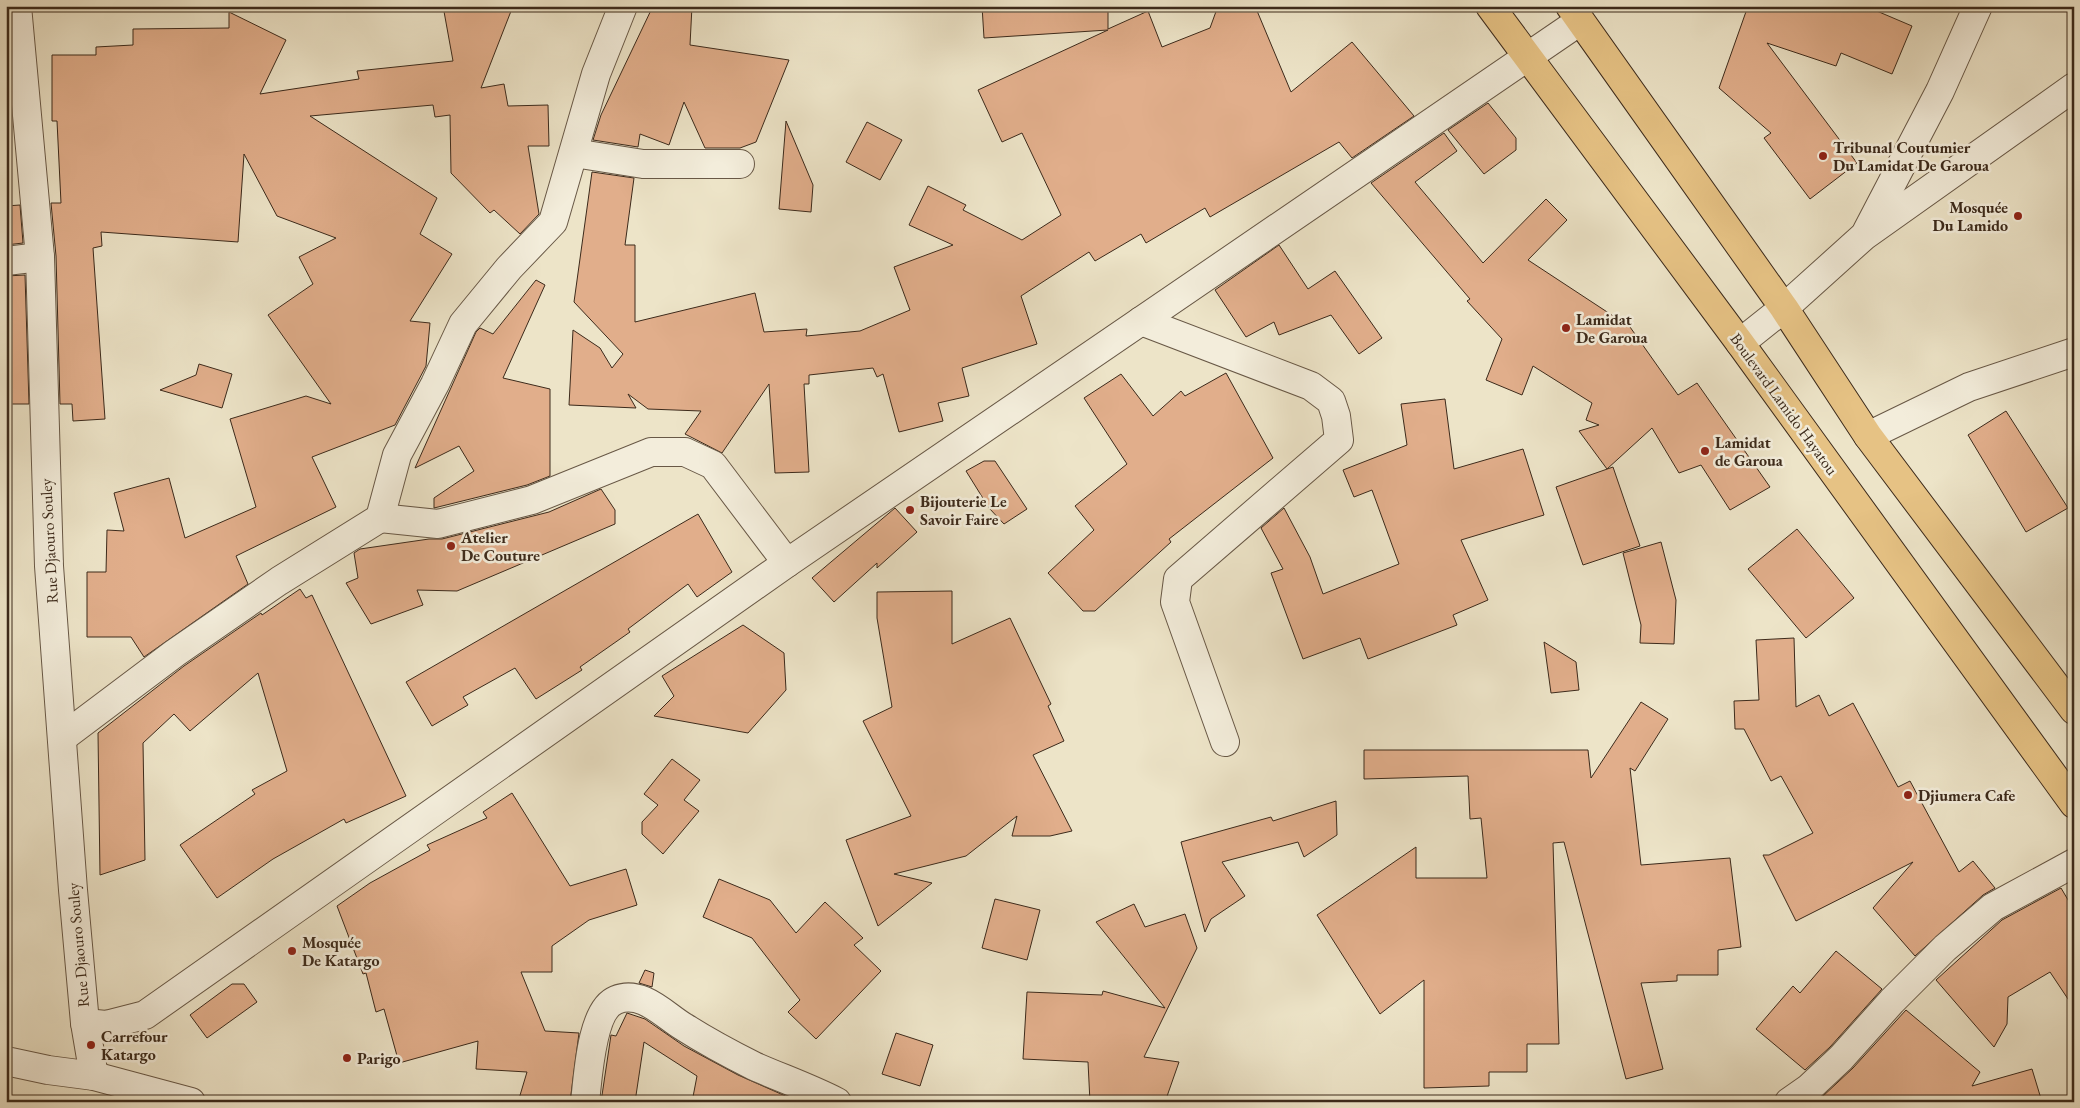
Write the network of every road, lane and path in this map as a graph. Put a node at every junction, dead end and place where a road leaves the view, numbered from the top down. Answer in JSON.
{"nodes":[{"id":1,"x":624,"y":6,"type":"edge"},
{"id":2,"x":1490,"y":6,"type":"edge"},
{"id":3,"x":1978,"y":6,"type":"edge"},
{"id":4,"x":1575,"y":13,"type":"edge"},
{"id":5,"x":14,"y":19,"type":"edge"},
{"id":6,"x":1527,"y":58,"type":"junction"},
{"id":7,"x":2074,"y":87,"type":"edge"},
{"id":8,"x":574,"y":153,"type":"junction"},
{"id":9,"x":740,"y":164,"type":"dead end"},
{"id":10,"x":1864,"y":236,"type":"junction"},
{"id":11,"x":40,"y":258,"type":"junction"},
{"id":12,"x":6,"y":261,"type":"edge"},
{"id":13,"x":1784,"y":308,"type":"junction"},
{"id":14,"x":1141,"y":321,"type":"junction"},
{"id":15,"x":1740,"y":343,"type":"junction"},
{"id":16,"x":2074,"y":352,"type":"edge"},
{"id":17,"x":1868,"y":436,"type":"junction"},
{"id":18,"x":380,"y":518,"type":"junction"},
{"id":19,"x":787,"y":563,"type":"junction"},
{"id":20,"x":2074,"y":710,"type":"edge"},
{"id":21,"x":62,"y":738,"type":"junction"},
{"id":22,"x":1225,"y":742,"type":"dead end"},
{"id":23,"x":2074,"y":804,"type":"edge"},
{"id":24,"x":2074,"y":863,"type":"edge"},
{"id":25,"x":86,"y":1023,"type":"junction"},
{"id":26,"x":9,"y":1068,"type":"edge"},
{"id":27,"x":94,"y":1076,"type":"junction"},
{"id":28,"x":190,"y":1102,"type":"edge"},
{"id":29,"x":585,"y":1102,"type":"edge"},
{"id":30,"x":837,"y":1102,"type":"edge"},
{"id":31,"x":1789,"y":1102,"type":"edge"}],
"edges":[{"from":1,"to":8,"type":"street"},
{"from":2,"to":6,"type":"main road","name":"Boulevard Lamido Hayatou"},
{"from":3,"to":10,"type":"street"},
{"from":4,"to":6,"type":"street"},
{"from":4,"to":13,"type":"main road"},
{"from":5,"to":11,"type":"street","name":"Rue Djaouro Souley"},
{"from":6,"to":14,"type":"street"},
{"from":6,"to":15,"type":"main road","name":"Boulevard Lamido Hayatou"},
{"from":7,"to":10,"type":"street"},
{"from":8,"to":9,"type":"street"},
{"from":8,"to":18,"type":"street"},
{"from":10,"to":13,"type":"street"},
{"from":11,"to":12,"type":"street"},
{"from":11,"to":21,"type":"street","name":"Rue Djaouro Souley"},
{"from":13,"to":15,"type":"street"},
{"from":13,"to":17,"type":"main road"},
{"from":14,"to":19,"type":"street"},
{"from":14,"to":22,"type":"street"},
{"from":15,"to":23,"type":"main road","name":"Boulevard Lamido Hayatou"},
{"from":16,"to":17,"type":"street"},
{"from":17,"to":20,"type":"main road"},
{"from":18,"to":19,"type":"street"},
{"from":18,"to":21,"type":"street"},
{"from":19,"to":25,"type":"street"},
{"from":21,"to":25,"type":"street","name":"Rue Djaouro Souley"},
{"from":24,"to":31,"type":"street"},
{"from":25,"to":27,"type":"street","name":"Rue Djaouro Souley"},
{"from":26,"to":27,"type":"street"},
{"from":27,"to":28,"type":"street"},
{"from":29,"to":30,"type":"street"}]}
